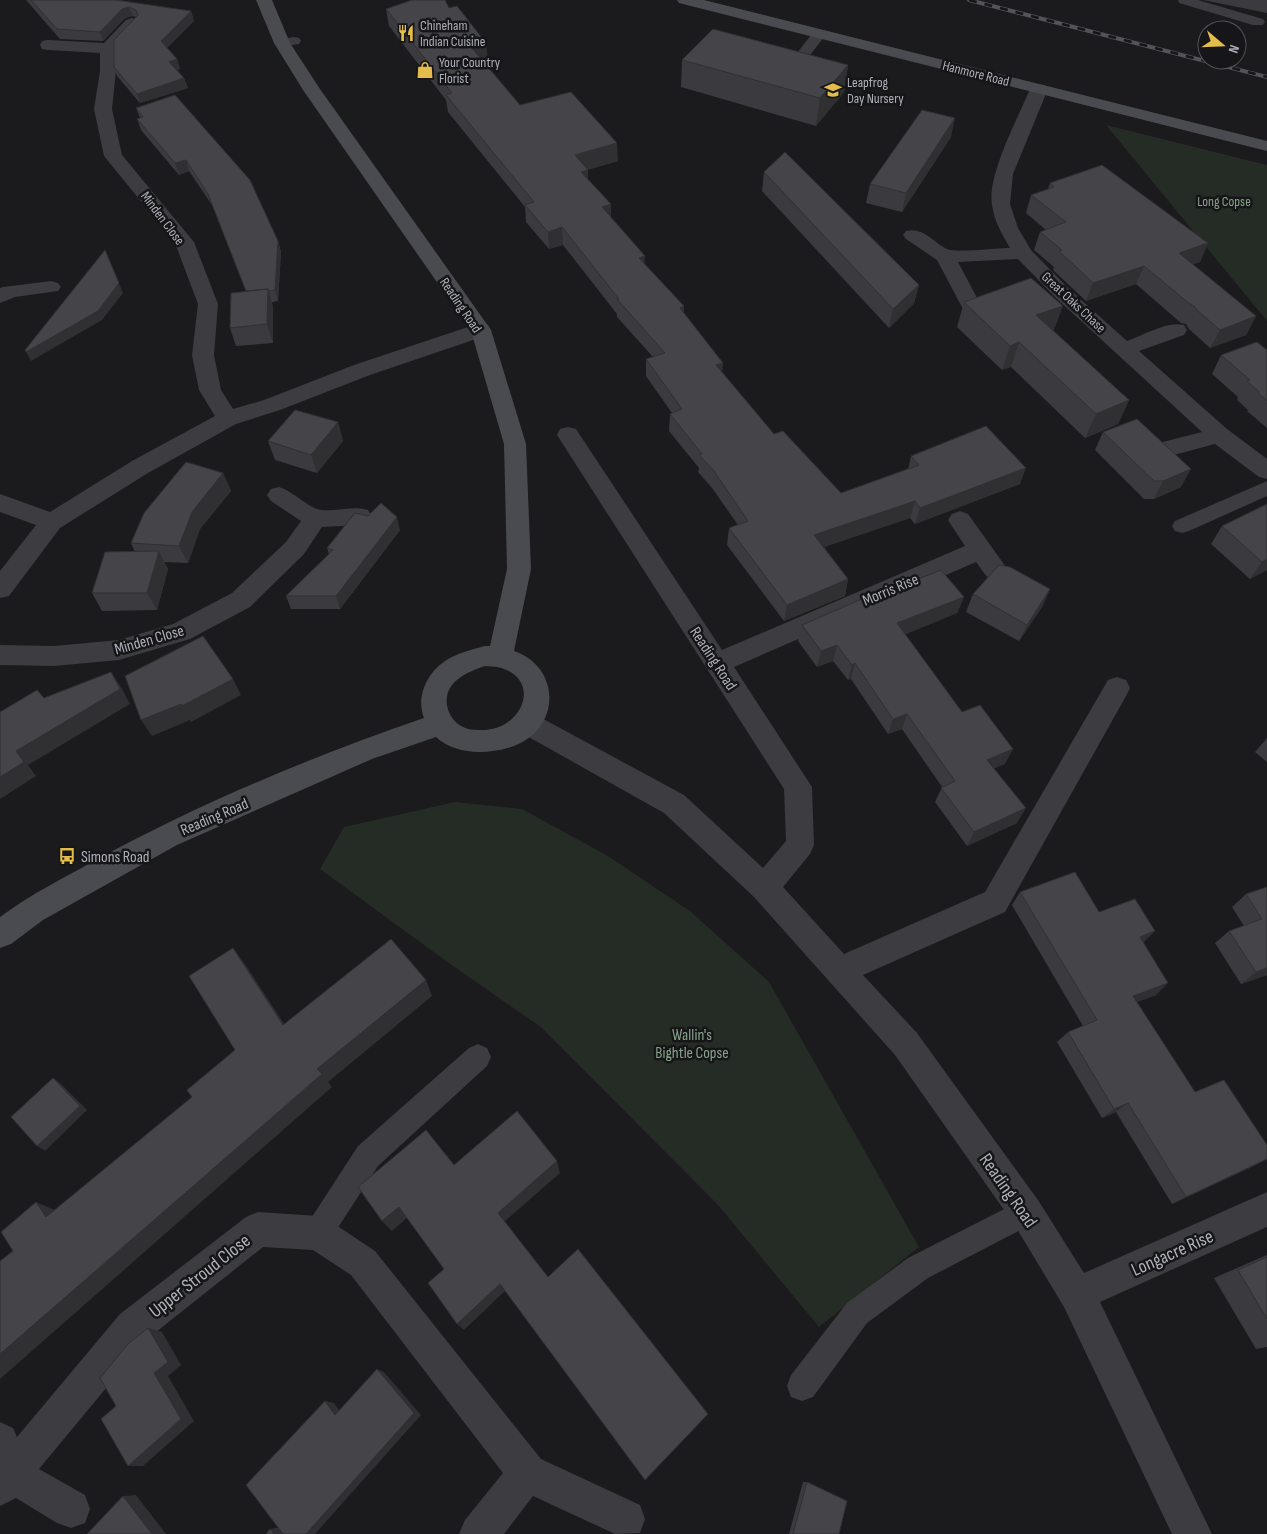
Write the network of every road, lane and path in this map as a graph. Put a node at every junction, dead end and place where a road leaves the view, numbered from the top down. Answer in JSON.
{"nodes":[{"id":1,"x":264,"y":0,"type":"edge"},
{"id":2,"x":685,"y":0,"type":"edge"},
{"id":3,"x":1184,"y":0,"type":"edge"},
{"id":4,"x":1258,"y":22,"type":"dead end"},
{"id":5,"x":132,"y":23,"type":"edge"},
{"id":6,"x":819,"y":34,"type":"junction"},
{"id":7,"x":48,"y":45,"type":"dead end"},
{"id":8,"x":108,"y":48,"type":"junction"},
{"id":9,"x":796,"y":64,"type":"edge"},
{"id":10,"x":1039,"y":89,"type":"junction"},
{"id":11,"x":1267,"y":146,"type":"edge"},
{"id":12,"x":913,"y":235,"type":"dead end"},
{"id":13,"x":1023,"y":253,"type":"junction"},
{"id":14,"x":945,"y":256,"type":"junction"},
{"id":15,"x":51,"y":287,"type":"dead end"},
{"id":16,"x":3,"y":288,"type":"edge"},
{"id":17,"x":974,"y":311,"type":"edge"},
{"id":18,"x":481,"y":330,"type":"junction"},
{"id":19,"x":1177,"y":330,"type":"dead end"},
{"id":20,"x":1125,"y":350,"type":"junction"},
{"id":21,"x":228,"y":418,"type":"junction"},
{"id":22,"x":1219,"y":434,"type":"junction"},
{"id":23,"x":568,"y":435,"type":"dead end"},
{"id":24,"x":1159,"y":451,"type":"edge"},
{"id":25,"x":1267,"y":471,"type":"edge"},
{"id":26,"x":1267,"y":488,"type":"edge"},
{"id":27,"x":279,"y":495,"type":"dead end"},
{"id":28,"x":0,"y":503,"type":"edge"},
{"id":29,"x":360,"y":516,"type":"edge"},
{"id":30,"x":314,"y":519,"type":"junction"},
{"id":31,"x":960,"y":520,"type":"dead end"},
{"id":32,"x":52,"y":522,"type":"junction"},
{"id":33,"x":1182,"y":526,"type":"dead end"},
{"id":34,"x":980,"y":550,"type":"junction"},
{"id":35,"x":999,"y":574,"type":"edge"},
{"id":36,"x":0,"y":589,"type":"edge"},
{"id":37,"x":0,"y":655,"type":"edge"},
{"id":38,"x":500,"y":657,"type":"junction"},
{"id":39,"x":718,"y":664,"type":"junction"},
{"id":40,"x":1117,"y":688,"type":"dead end"},
{"id":41,"x":527,"y":723,"type":"junction"},
{"id":42,"x":440,"y":724,"type":"junction"},
{"id":43,"x":764,"y":888,"type":"junction"},
{"id":44,"x":0,"y":934,"type":"edge"},
{"id":45,"x":840,"y":970,"type":"junction"},
{"id":46,"x":478,"y":1056,"type":"dead end"},
{"id":47,"x":1267,"y":1209,"type":"edge"},
{"id":48,"x":1026,"y":1212,"type":"junction"},
{"id":49,"x":318,"y":1232,"type":"junction"},
{"id":50,"x":1077,"y":1294,"type":"junction"},
{"id":51,"x":802,"y":1386,"type":"dead end"},
{"id":52,"x":4,"y":1467,"type":"edge"},
{"id":53,"x":528,"y":1473,"type":"junction"},
{"id":54,"x":71,"y":1509,"type":"dead end"},
{"id":55,"x":626,"y":1519,"type":"dead end"},
{"id":56,"x":479,"y":1534,"type":"edge"},
{"id":57,"x":1192,"y":1534,"type":"edge"}],
"edges":[{"from":1,"to":18,"type":"street","name":"Reading Road"},
{"from":2,"to":6,"type":"street","name":"Hanmore Road"},
{"from":3,"to":4,"type":"lane"},
{"from":5,"to":8,"type":"street"},
{"from":6,"to":9,"type":"lane"},
{"from":6,"to":10,"type":"street","name":"Hanmore Road"},
{"from":7,"to":8,"type":"street"},
{"from":8,"to":21,"type":"street","name":"Minden Close"},
{"from":10,"to":11,"type":"street","name":"Hanmore Road"},
{"from":10,"to":13,"type":"street","name":"Great Oaks Chase"},
{"from":12,"to":14,"type":"street"},
{"from":13,"to":14,"type":"street"},
{"from":13,"to":20,"type":"street","name":"Great Oaks Chase"},
{"from":14,"to":17,"type":"street"},
{"from":15,"to":16,"type":"street"},
{"from":18,"to":21,"type":"street"},
{"from":18,"to":38,"type":"street","name":"Reading Road"},
{"from":19,"to":20,"type":"street"},
{"from":20,"to":22,"type":"street","name":"Great Oaks Chase"},
{"from":21,"to":32,"type":"street"},
{"from":22,"to":24,"type":"street"},
{"from":22,"to":25,"type":"street","name":"Great Oaks Chase"},
{"from":23,"to":39,"type":"street","name":"Reading Road"},
{"from":26,"to":33,"type":"lane"},
{"from":27,"to":30,"type":"street"},
{"from":28,"to":32,"type":"street"},
{"from":29,"to":30,"type":"street"},
{"from":30,"to":37,"type":"street","name":"Minden Close"},
{"from":31,"to":34,"type":"street"},
{"from":32,"to":36,"type":"street"},
{"from":34,"to":35,"type":"street"},
{"from":34,"to":39,"type":"street","name":"Morris Rise"},
{"from":38,"to":41,"type":"street"},
{"from":38,"to":42,"type":"street"},
{"from":39,"to":43,"type":"street","name":"Reading Road"},
{"from":40,"to":45,"type":"street"},
{"from":41,"to":42,"type":"street"},
{"from":41,"to":43,"type":"street","name":"Reading Road"},
{"from":42,"to":44,"type":"street","name":"Reading Road"},
{"from":43,"to":45,"type":"street","name":"Reading Road"},
{"from":45,"to":48,"type":"street","name":"Reading Road"},
{"from":46,"to":49,"type":"lane"},
{"from":47,"to":50,"type":"street","name":"Longacre Rise"},
{"from":48,"to":50,"type":"street","name":"Reading Road"},
{"from":48,"to":51,"type":"lane"},
{"from":49,"to":52,"type":"street","name":"Upper Stroud Close"},
{"from":49,"to":53,"type":"street"},
{"from":50,"to":57,"type":"street","name":"Reading Road"},
{"from":52,"to":54,"type":"street"},
{"from":53,"to":55,"type":"street"},
{"from":53,"to":56,"type":"street"}]}
